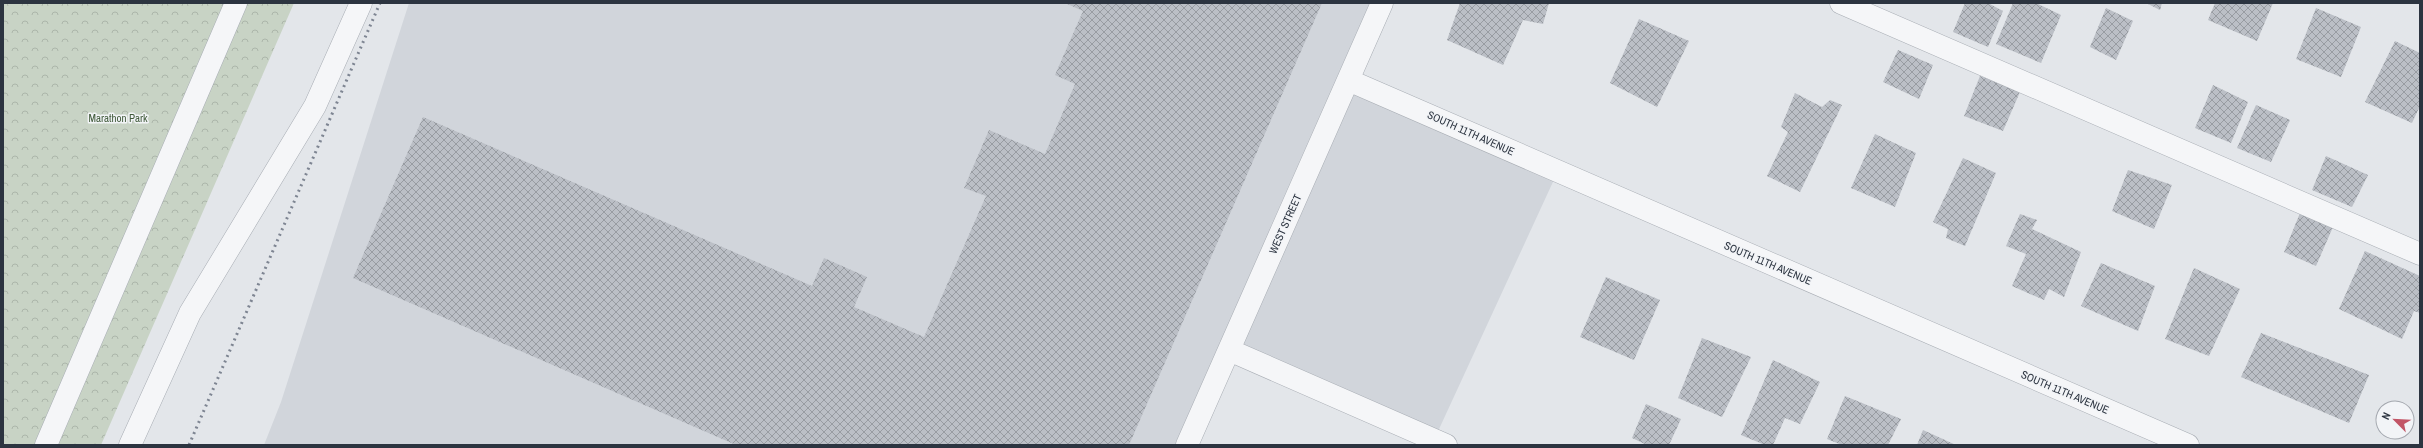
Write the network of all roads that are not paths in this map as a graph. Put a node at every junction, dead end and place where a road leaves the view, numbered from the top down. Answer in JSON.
{"nodes":[{"id":1,"x":236,"y":3,"type":"edge"},
{"id":2,"x":361,"y":3,"type":"edge"},
{"id":3,"x":1382,"y":3,"type":"edge"},
{"id":4,"x":1842,"y":3,"type":"edge"},
{"id":5,"x":1348,"y":80,"type":"junction"},
{"id":6,"x":2420,"y":254,"type":"edge"},
{"id":7,"x":1229,"y":350,"type":"junction"},
{"id":8,"x":46,"y":445,"type":"edge"},
{"id":9,"x":130,"y":445,"type":"edge"},
{"id":10,"x":1187,"y":445,"type":"edge"},
{"id":11,"x":1446,"y":445,"type":"edge"},
{"id":12,"x":2188,"y":445,"type":"edge"}],
"edges":[{"from":1,"to":8,"type":"street"},
{"from":2,"to":9,"type":"street"},
{"from":3,"to":5,"type":"street","name":"WEST STREET"},
{"from":4,"to":6,"type":"street"},
{"from":5,"to":7,"type":"street","name":"WEST STREET"},
{"from":5,"to":12,"type":"street","name":"SOUTH 11TH AVENUE"},
{"from":7,"to":10,"type":"street","name":"WEST STREET"},
{"from":7,"to":11,"type":"street"}]}
